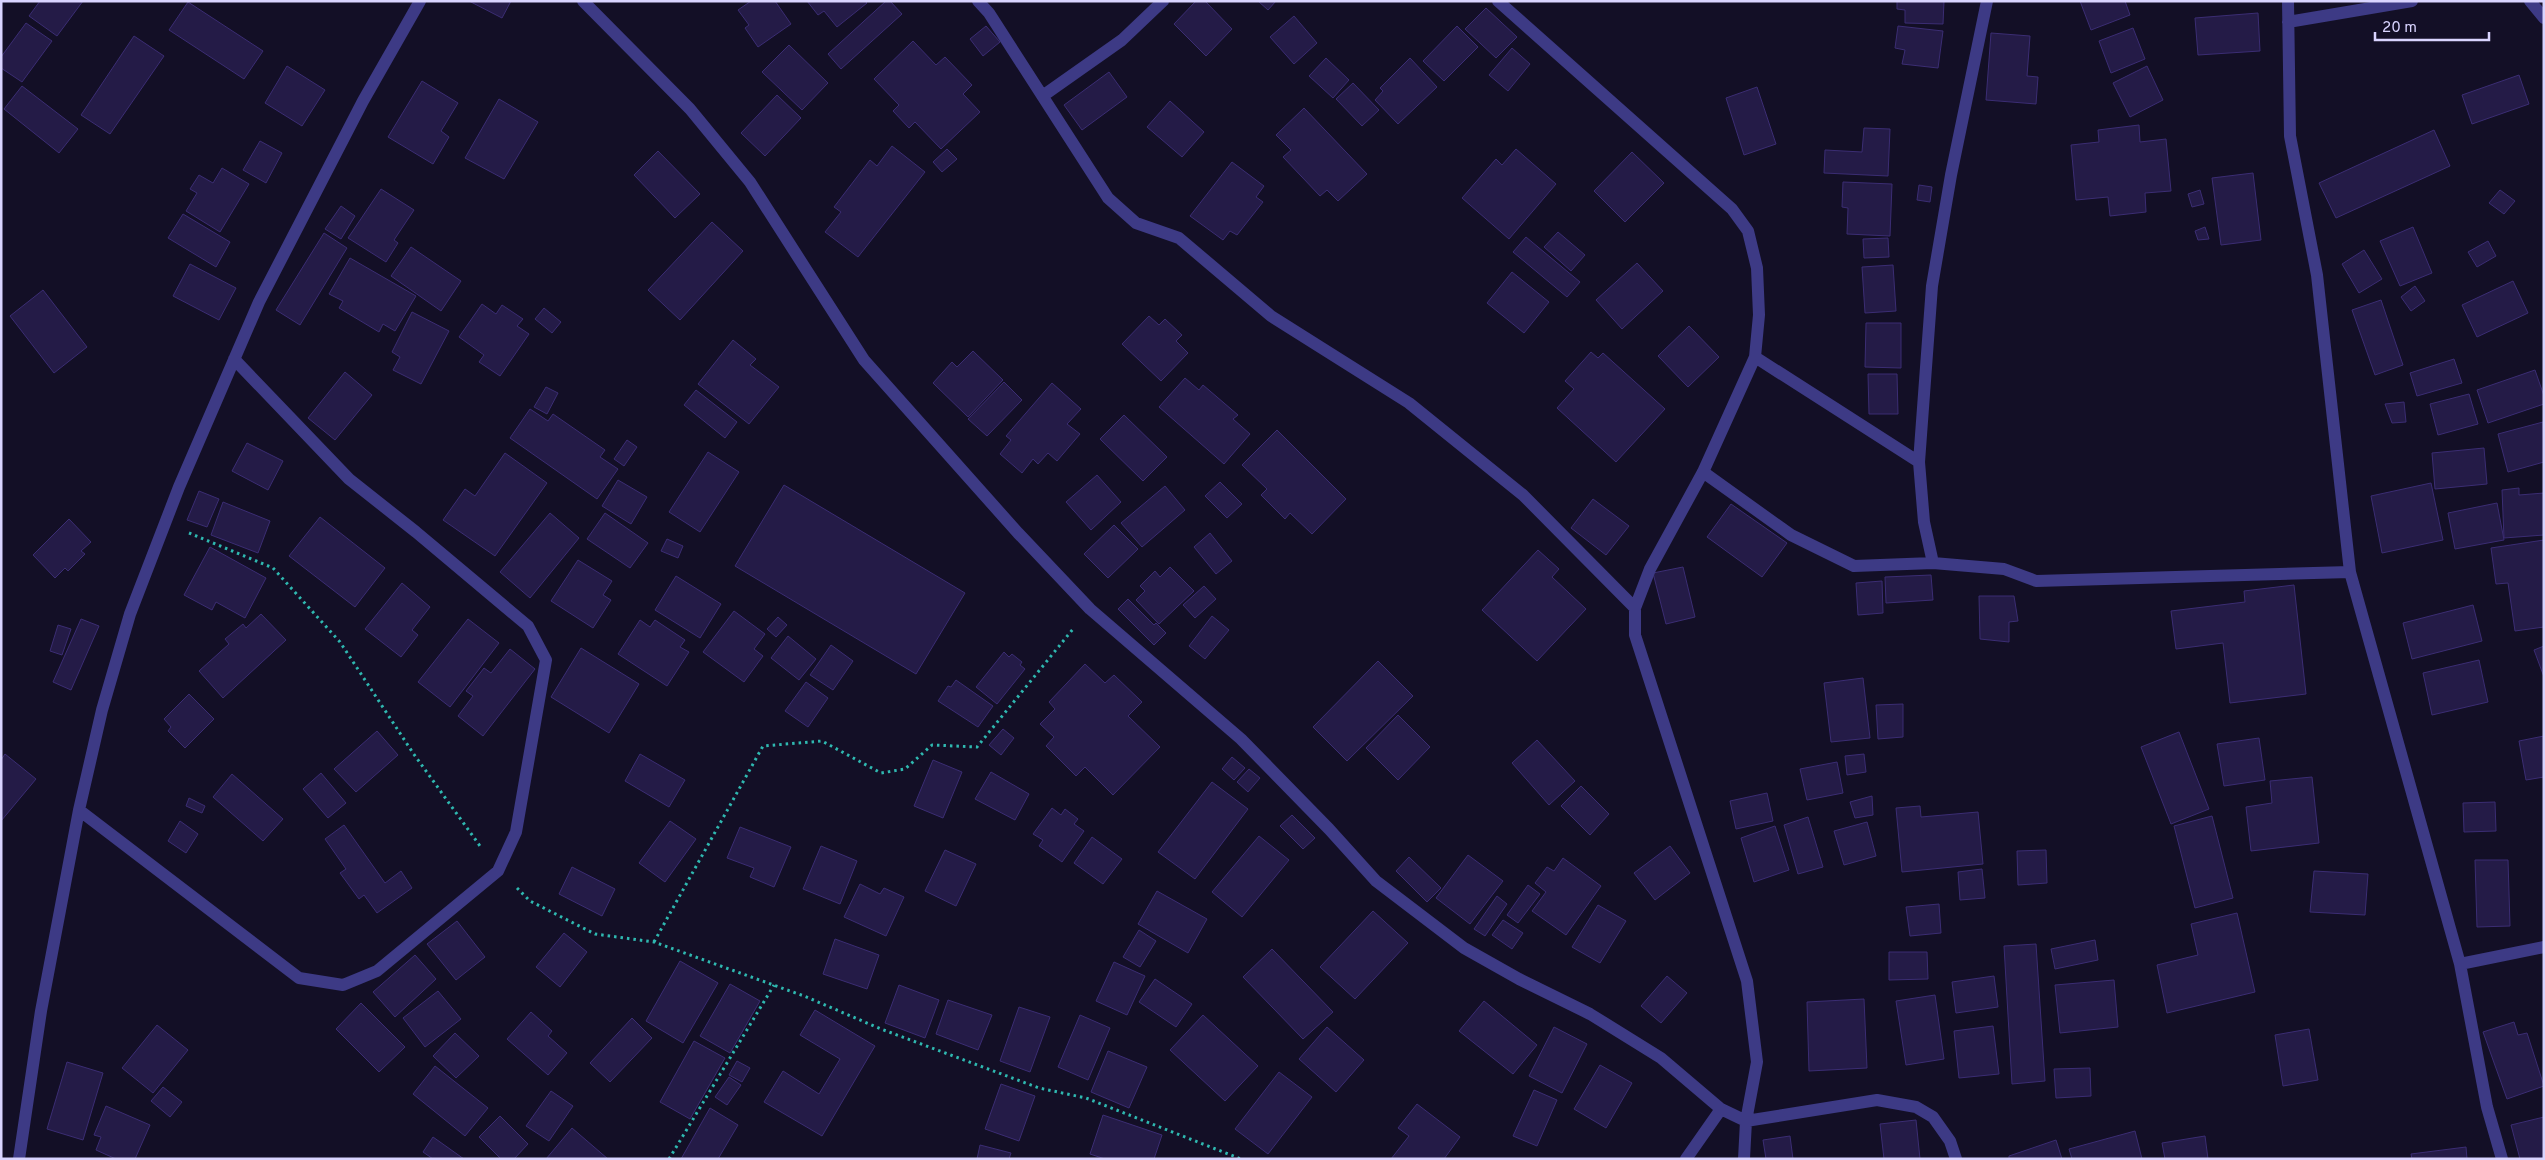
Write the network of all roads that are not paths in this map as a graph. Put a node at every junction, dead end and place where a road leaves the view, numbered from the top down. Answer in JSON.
{"nodes":[{"id":1,"x":420,"y":1,"type":"edge"},
{"id":2,"x":584,"y":1,"type":"edge"},
{"id":3,"x":978,"y":1,"type":"edge"},
{"id":4,"x":1163,"y":1,"type":"edge"},
{"id":5,"x":1498,"y":1,"type":"edge"},
{"id":6,"x":1987,"y":1,"type":"edge"},
{"id":7,"x":2288,"y":1,"type":"edge"},
{"id":8,"x":2412,"y":1,"type":"edge"},
{"id":9,"x":2530,"y":1,"type":"edge"},
{"id":10,"x":2544,"y":18,"type":"edge"},
{"id":11,"x":2288,"y":22,"type":"junction"},
{"id":12,"x":1044,"y":95,"type":"junction"},
{"id":13,"x":1755,"y":357,"type":"junction"},
{"id":14,"x":234,"y":359,"type":"junction"},
{"id":15,"x":1918,"y":462,"type":"junction"},
{"id":16,"x":1702,"y":472,"type":"junction"},
{"id":17,"x":1933,"y":563,"type":"junction"},
{"id":18,"x":2350,"y":572,"type":"junction"},
{"id":19,"x":1636,"y":608,"type":"junction"},
{"id":20,"x":79,"y":810,"type":"junction"},
{"id":21,"x":2544,"y":947,"type":"edge"},
{"id":22,"x":2460,"y":964,"type":"junction"},
{"id":23,"x":1721,"y":1108,"type":"junction"},
{"id":24,"x":1746,"y":1121,"type":"junction"},
{"id":25,"x":19,"y":1159,"type":"edge"},
{"id":26,"x":1686,"y":1159,"type":"edge"},
{"id":27,"x":1744,"y":1159,"type":"edge"},
{"id":28,"x":1956,"y":1159,"type":"edge"},
{"id":29,"x":2502,"y":1159,"type":"edge"}],
"edges":[{"from":1,"to":14,"type":"street"},
{"from":2,"to":23,"type":"street"},
{"from":3,"to":12,"type":"street"},
{"from":4,"to":12,"type":"street"},
{"from":5,"to":13,"type":"street"},
{"from":6,"to":15,"type":"street"},
{"from":7,"to":11,"type":"street"},
{"from":8,"to":11,"type":"street"},
{"from":9,"to":10,"type":"street"},
{"from":11,"to":18,"type":"street"},
{"from":12,"to":19,"type":"street"},
{"from":13,"to":15,"type":"street"},
{"from":13,"to":16,"type":"street"},
{"from":14,"to":20,"type":"street"},
{"from":14,"to":20,"type":"street"},
{"from":15,"to":17,"type":"street"},
{"from":16,"to":17,"type":"street"},
{"from":16,"to":19,"type":"street"},
{"from":17,"to":18,"type":"street"},
{"from":18,"to":22,"type":"street"},
{"from":19,"to":24,"type":"street"},
{"from":20,"to":25,"type":"street"},
{"from":21,"to":22,"type":"street"},
{"from":22,"to":29,"type":"street"},
{"from":23,"to":24,"type":"street"},
{"from":23,"to":26,"type":"street"},
{"from":24,"to":27,"type":"street"},
{"from":24,"to":28,"type":"street"}]}
